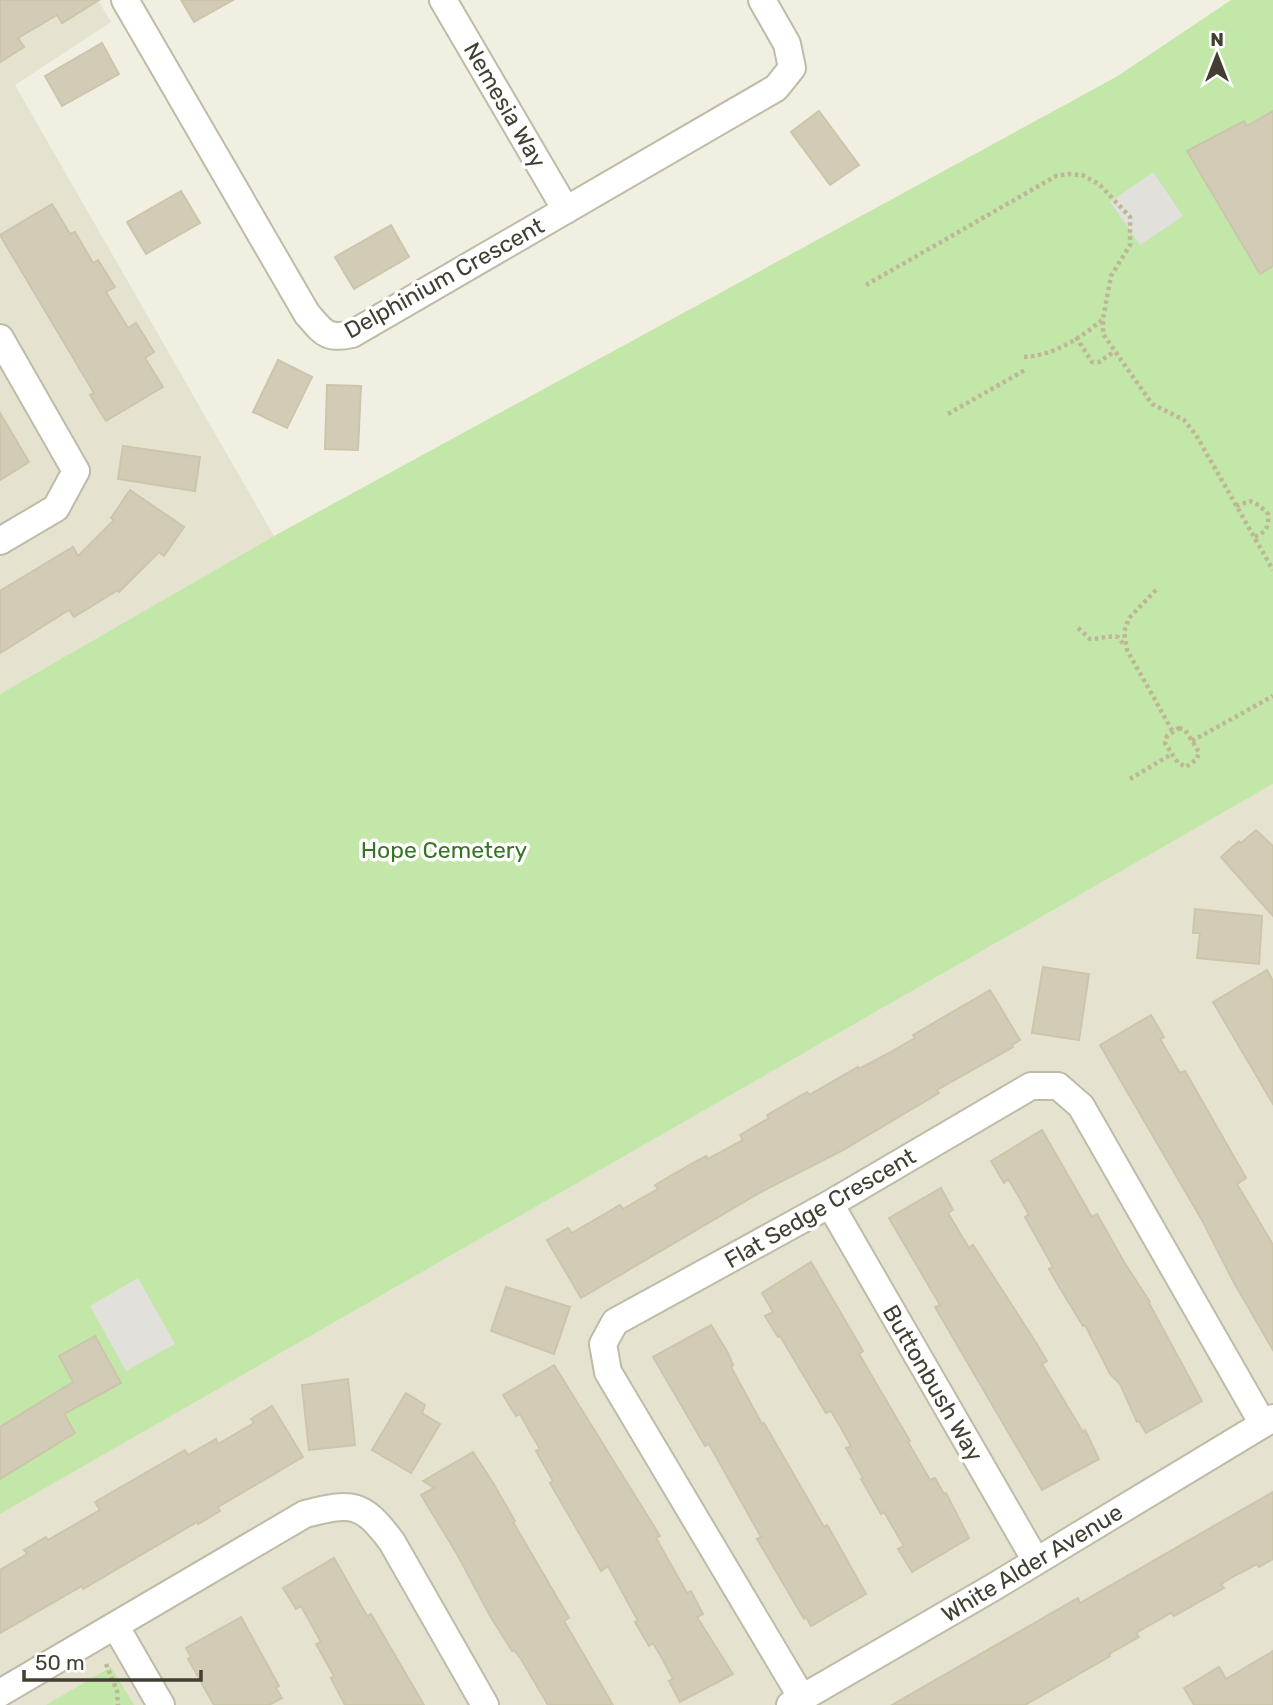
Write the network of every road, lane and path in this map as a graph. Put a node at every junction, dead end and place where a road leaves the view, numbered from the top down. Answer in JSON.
{"nodes":[{"id":1,"x":125,"y":0,"type":"edge"},
{"id":2,"x":443,"y":0,"type":"edge"},
{"id":3,"x":762,"y":0,"type":"edge"},
{"id":4,"x":566,"y":210,"type":"junction"},
{"id":5,"x":866,"y":285,"type":"dead end"},
{"id":6,"x":1103,"y":319,"type":"junction"},
{"id":7,"x":1076,"y":337,"type":"junction"},
{"id":8,"x":0,"y":338,"type":"edge"},
{"id":9,"x":1115,"y":351,"type":"junction"},
{"id":10,"x":1024,"y":357,"type":"dead end"},
{"id":11,"x":1025,"y":370,"type":"dead end"},
{"id":12,"x":948,"y":414,"type":"dead end"},
{"id":13,"x":1236,"y":506,"type":"junction"},
{"id":14,"x":1270,"y":512,"type":"edge"},
{"id":15,"x":1254,"y":537,"type":"junction"},
{"id":16,"x":0,"y":541,"type":"edge"},
{"id":17,"x":1273,"y":570,"type":"edge"},
{"id":18,"x":1156,"y":590,"type":"dead end"},
{"id":19,"x":1078,"y":628,"type":"dead end"},
{"id":20,"x":1127,"y":650,"type":"junction"},
{"id":21,"x":1273,"y":696,"type":"edge"},
{"id":22,"x":1173,"y":732,"type":"junction"},
{"id":23,"x":1192,"y":741,"type":"junction"},
{"id":24,"x":1172,"y":754,"type":"junction"},
{"id":25,"x":1129,"y":779,"type":"dead end"},
{"id":26,"x":830,"y":1204,"type":"junction"},
{"id":27,"x":1268,"y":1421,"type":"edge"},
{"id":28,"x":1036,"y":1562,"type":"junction"},
{"id":29,"x":116,"y":1627,"type":"junction"},
{"id":30,"x":106,"y":1664,"type":"dead end"},
{"id":31,"x":0,"y":1693,"type":"edge"},
{"id":32,"x":796,"y":1701,"type":"edge"},
{"id":33,"x":118,"y":1705,"type":"edge"},
{"id":34,"x":161,"y":1705,"type":"edge"},
{"id":35,"x":485,"y":1705,"type":"edge"}],
"edges":[{"from":1,"to":4,"type":"street","name":"Delphinium Crescent"},
{"from":2,"to":4,"type":"street","name":"Nemesia Way"},
{"from":3,"to":4,"type":"street","name":"Delphinium Crescent"},
{"from":5,"to":6,"type":"path"},
{"from":6,"to":7,"type":"path"},
{"from":6,"to":9,"type":"path"},
{"from":7,"to":9,"type":"path"},
{"from":7,"to":10,"type":"path"},
{"from":8,"to":16,"type":"street"},
{"from":9,"to":13,"type":"path"},
{"from":11,"to":12,"type":"path"},
{"from":13,"to":14,"type":"path"},
{"from":13,"to":15,"type":"path"},
{"from":14,"to":15,"type":"path"},
{"from":15,"to":17,"type":"path"},
{"from":18,"to":20,"type":"path"},
{"from":19,"to":20,"type":"path"},
{"from":20,"to":22,"type":"path"},
{"from":21,"to":23,"type":"path"},
{"from":22,"to":23,"type":"path"},
{"from":22,"to":24,"type":"path"},
{"from":23,"to":24,"type":"path"},
{"from":24,"to":25,"type":"path"},
{"from":26,"to":27,"type":"street","name":"Flat Sedge Crescent"},
{"from":26,"to":28,"type":"street","name":"Buttonbush Way"},
{"from":26,"to":32,"type":"street","name":"Flat Sedge Crescent"},
{"from":27,"to":28,"type":"street","name":"White Alder Avenue"},
{"from":28,"to":32,"type":"street","name":"White Alder Avenue"},
{"from":29,"to":31,"type":"street"},
{"from":29,"to":34,"type":"street"},
{"from":29,"to":35,"type":"street"},
{"from":30,"to":33,"type":"path"}]}
